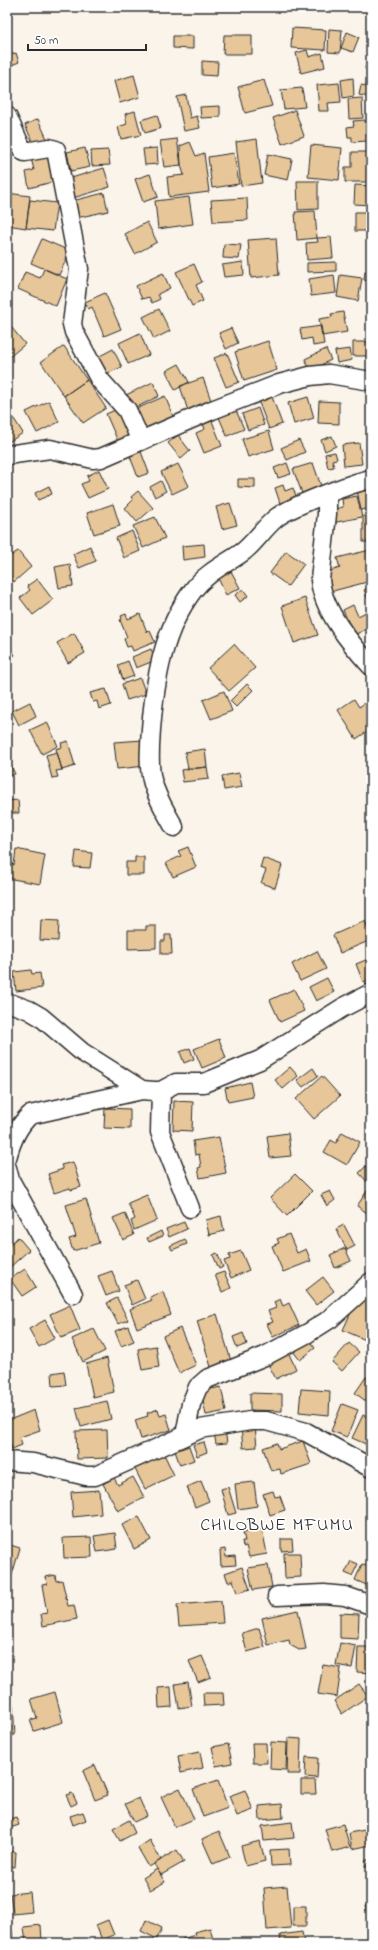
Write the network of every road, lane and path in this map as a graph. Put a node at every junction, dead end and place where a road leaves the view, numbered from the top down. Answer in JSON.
{"nodes":[{"id":1,"x":7,"y":116,"type":"edge"},
{"id":2,"x":371,"y":381,"type":"edge"},
{"id":3,"x":141,"y":441,"type":"junction"},
{"id":4,"x":7,"y":455,"type":"edge"},
{"id":5,"x":371,"y":479,"type":"edge"},
{"id":6,"x":327,"y":494,"type":"junction"},
{"id":7,"x":371,"y":666,"type":"edge"},
{"id":8,"x":174,"y":827,"type":"dead end"},
{"id":9,"x":371,"y":993,"type":"edge"},
{"id":10,"x":7,"y":1002,"type":"edge"},
{"id":11,"x":142,"y":1090,"type":"junction"},
{"id":12,"x":161,"y":1091,"type":"junction"},
{"id":13,"x":7,"y":1158,"type":"edge"},
{"id":14,"x":7,"y":1168,"type":"edge"},
{"id":15,"x":190,"y":1208,"type":"dead end"},
{"id":16,"x":371,"y":1282,"type":"edge"},
{"id":17,"x":73,"y":1294,"type":"dead end"},
{"id":18,"x":185,"y":1435,"type":"junction"},
{"id":19,"x":7,"y":1461,"type":"edge"},
{"id":20,"x":371,"y":1468,"type":"edge"},
{"id":21,"x":278,"y":1596,"type":"dead end"},
{"id":22,"x":371,"y":1605,"type":"edge"}],
"edges":[{"from":1,"to":3,"type":"street"},
{"from":2,"to":3,"type":"street"},
{"from":3,"to":4,"type":"street"},
{"from":5,"to":6,"type":"street"},
{"from":6,"to":7,"type":"street"},
{"from":6,"to":8,"type":"street"},
{"from":9,"to":12,"type":"street"},
{"from":10,"to":11,"type":"street"},
{"from":11,"to":12,"type":"street"},
{"from":11,"to":13,"type":"street"},
{"from":12,"to":15,"type":"street"},
{"from":14,"to":17,"type":"street"},
{"from":16,"to":18,"type":"street"},
{"from":18,"to":19,"type":"street"},
{"from":18,"to":20,"type":"street"},
{"from":21,"to":22,"type":"street"}]}
